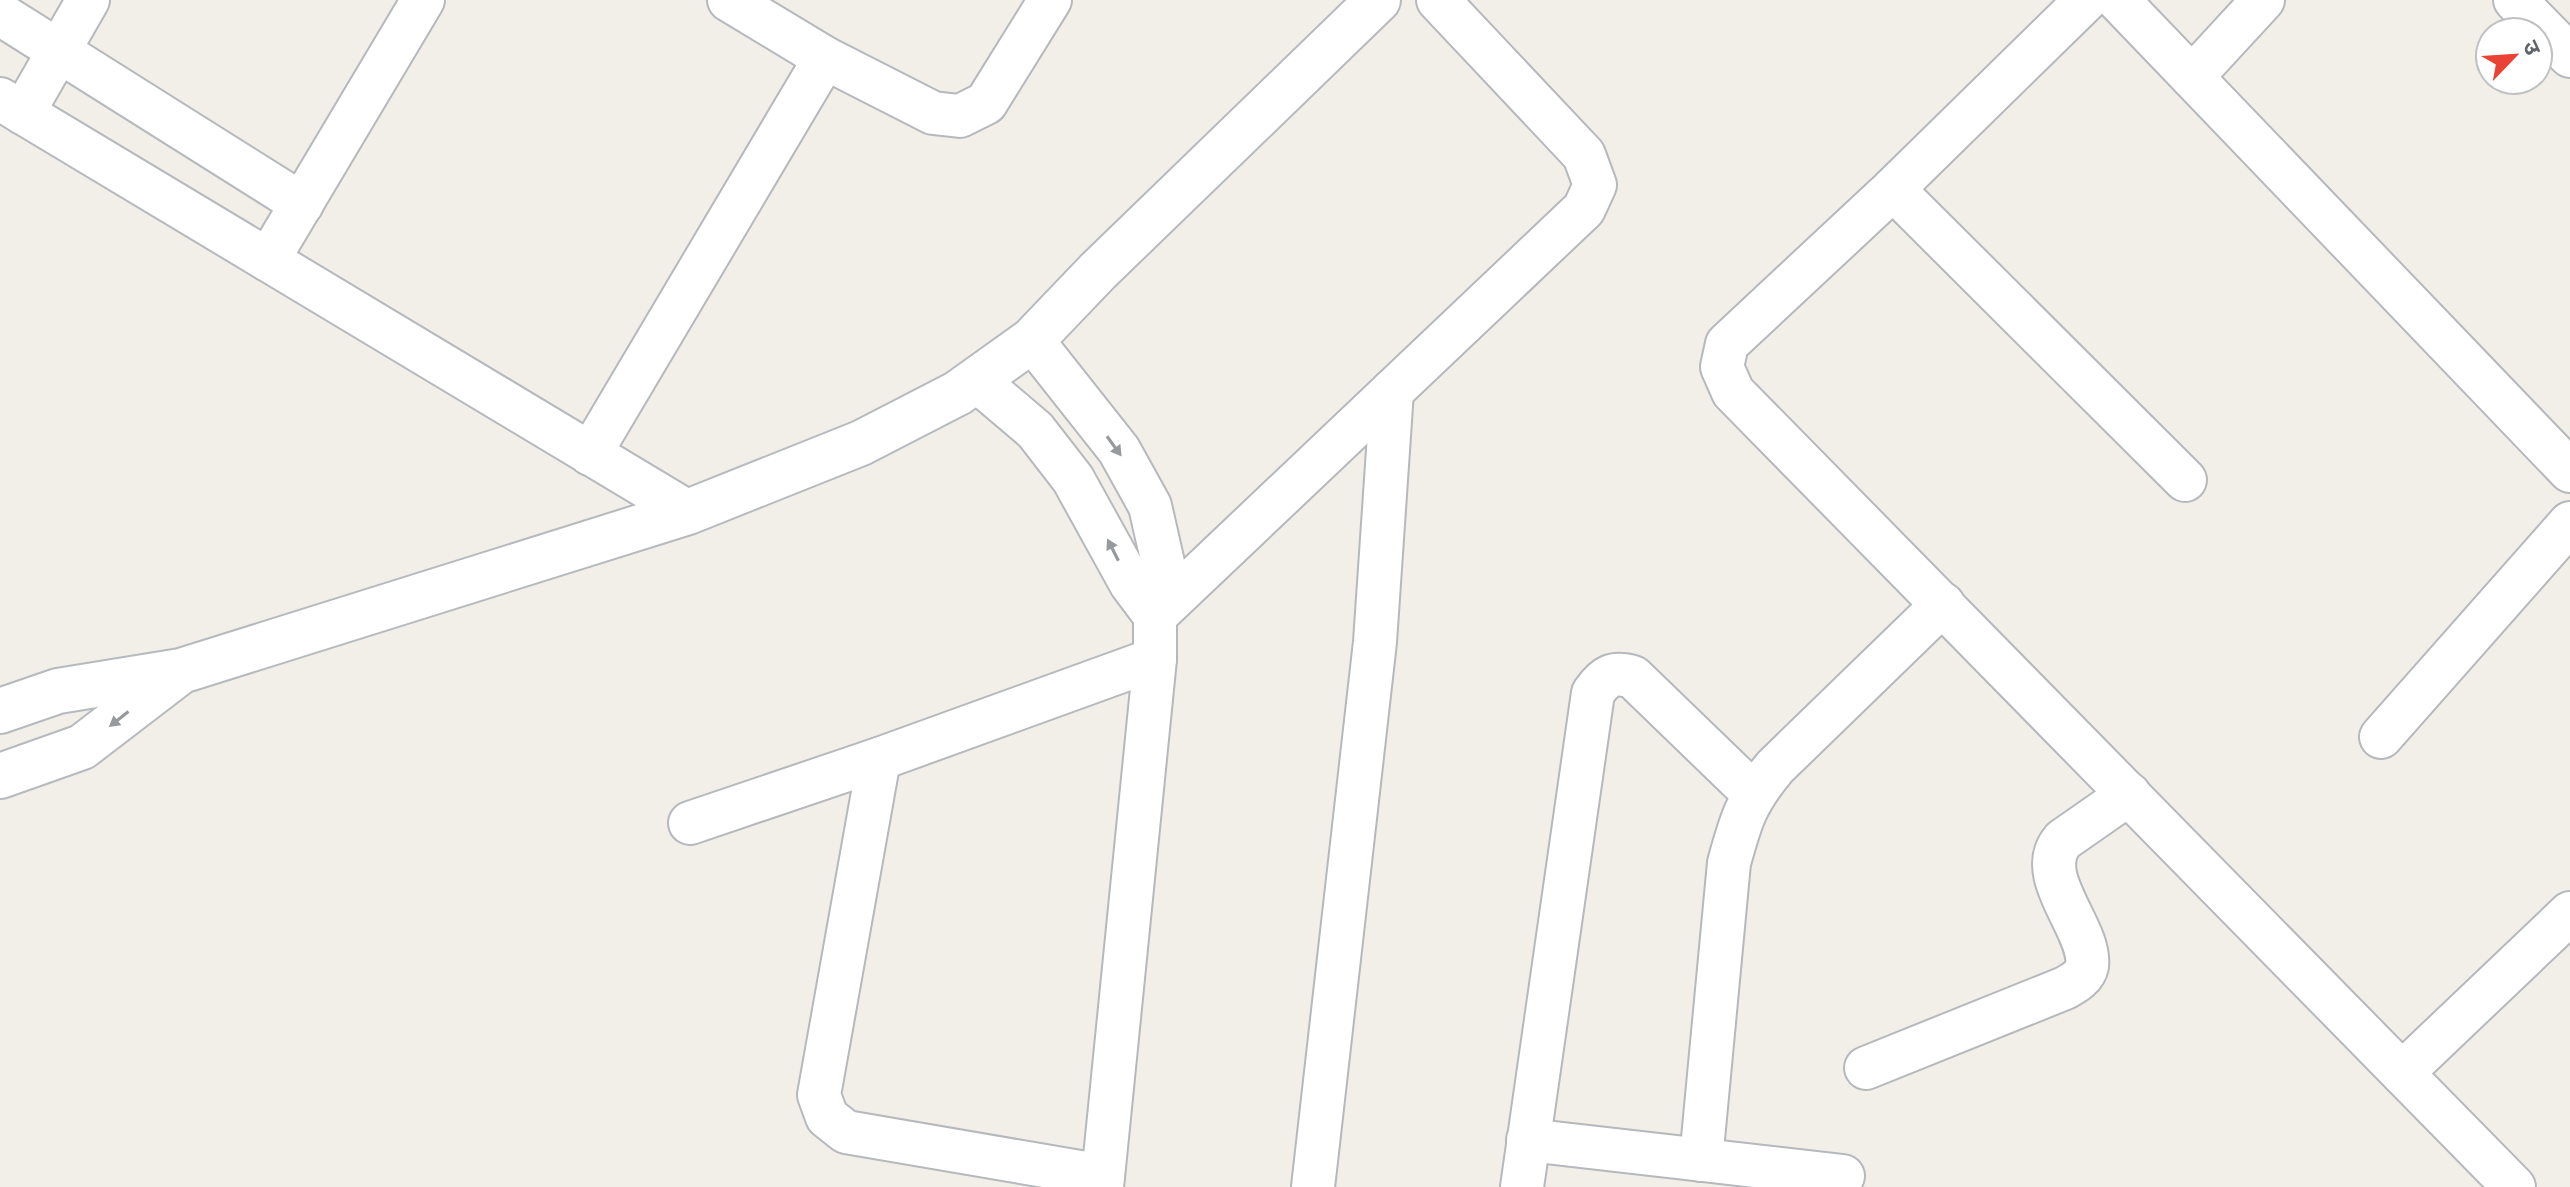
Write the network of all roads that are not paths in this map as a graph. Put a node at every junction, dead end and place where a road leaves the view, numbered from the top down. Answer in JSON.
{"nodes":[{"id":1,"x":88,"y":0,"type":"edge"},
{"id":2,"x":423,"y":0,"type":"edge"},
{"id":3,"x":729,"y":0,"type":"edge"},
{"id":4,"x":1050,"y":0,"type":"edge"},
{"id":5,"x":1378,"y":0,"type":"edge"},
{"id":6,"x":1438,"y":0,"type":"edge"},
{"id":7,"x":2086,"y":0,"type":"edge"},
{"id":8,"x":2118,"y":0,"type":"edge"},
{"id":9,"x":2263,"y":0,"type":"edge"},
{"id":10,"x":2515,"y":0,"type":"edge"},
{"id":11,"x":0,"y":14,"type":"edge"},
{"id":12,"x":59,"y":50,"type":"junction"},
{"id":13,"x":2570,"y":56,"type":"edge"},
{"id":14,"x":825,"y":58,"type":"junction"},
{"id":15,"x":2192,"y":77,"type":"junction"},
{"id":16,"x":11,"y":106,"type":"edge"},
{"id":17,"x":1893,"y":189,"type":"junction"},
{"id":18,"x":302,"y":204,"type":"junction"},
{"id":19,"x":268,"y":260,"type":"junction"},
{"id":20,"x":1032,"y":340,"type":"junction"},
{"id":21,"x":976,"y":380,"type":"junction"},
{"id":22,"x":1392,"y":391,"type":"junction"},
{"id":23,"x":1079,"y":400,"type":"junction"},
{"id":24,"x":1035,"y":430,"type":"junction"},
{"id":25,"x":590,"y":454,"type":"junction"},
{"id":26,"x":2570,"y":471,"type":"edge"},
{"id":27,"x":2185,"y":480,"type":"dead end"},
{"id":28,"x":688,"y":512,"type":"junction"},
{"id":29,"x":2570,"y":523,"type":"edge"},
{"id":30,"x":1943,"y":604,"type":"junction"},
{"id":31,"x":1155,"y":616,"type":"junction"},
{"id":32,"x":1155,"y":659,"type":"junction"},
{"id":33,"x":181,"y":671,"type":"junction"},
{"id":34,"x":0,"y":711,"type":"edge"},
{"id":35,"x":2381,"y":737,"type":"dead end"},
{"id":36,"x":879,"y":759,"type":"junction"},
{"id":37,"x":0,"y":776,"type":"edge"},
{"id":38,"x":1753,"y":793,"type":"junction"},
{"id":39,"x":2129,"y":794,"type":"junction"},
{"id":40,"x":690,"y":823,"type":"dead end"},
{"id":41,"x":2570,"y":913,"type":"edge"},
{"id":42,"x":1866,"y":1068,"type":"dead end"},
{"id":43,"x":2402,"y":1073,"type":"junction"},
{"id":44,"x":1528,"y":1140,"type":"junction"},
{"id":45,"x":1701,"y":1160,"type":"junction"},
{"id":46,"x":1843,"y":1176,"type":"dead end"},
{"id":47,"x":1103,"y":1181,"type":"edge"},
{"id":48,"x":1313,"y":1187,"type":"edge"},
{"id":49,"x":1522,"y":1187,"type":"edge"},
{"id":50,"x":2514,"y":1187,"type":"edge"}],
"edges":[{"from":1,"to":12,"type":"street"},
{"from":2,"to":18,"type":"street"},
{"from":3,"to":14,"type":"street"},
{"from":4,"to":14,"type":"street"},
{"from":5,"to":20,"type":"street"},
{"from":6,"to":22,"type":"street"},
{"from":7,"to":17,"type":"street"},
{"from":8,"to":15,"type":"street"},
{"from":9,"to":15,"type":"street"},
{"from":10,"to":13,"type":"street"},
{"from":11,"to":12,"type":"street"},
{"from":12,"to":16,"type":"street"},
{"from":12,"to":18,"type":"street"},
{"from":14,"to":25,"type":"street"},
{"from":15,"to":26,"type":"street"},
{"from":16,"to":19,"type":"street"},
{"from":17,"to":27,"type":"street"},
{"from":17,"to":30,"type":"street"},
{"from":18,"to":19,"type":"street"},
{"from":19,"to":25,"type":"street"},
{"from":20,"to":21,"type":"street"},
{"from":20,"to":23,"type":"street"},
{"from":21,"to":24,"type":"street"},
{"from":21,"to":28,"type":"street"},
{"from":22,"to":31,"type":"street"},
{"from":22,"to":48,"type":"street"},
{"from":23,"to":24,"type":"street"},
{"from":23,"to":31,"type":"street","one_way":true},
{"from":31,"to":24,"type":"street","one_way":true},
{"from":25,"to":28,"type":"street"},
{"from":28,"to":33,"type":"street"},
{"from":29,"to":35,"type":"street"},
{"from":30,"to":38,"type":"street"},
{"from":30,"to":39,"type":"street"},
{"from":31,"to":32,"type":"street"},
{"from":32,"to":36,"type":"street"},
{"from":32,"to":47,"type":"street"},
{"from":33,"to":34,"type":"street"},
{"from":33,"to":37,"type":"street","one_way":true},
{"from":36,"to":40,"type":"street"},
{"from":36,"to":47,"type":"street"},
{"from":38,"to":44,"type":"street"},
{"from":38,"to":45,"type":"street"},
{"from":39,"to":42,"type":"street"},
{"from":39,"to":43,"type":"street"},
{"from":41,"to":43,"type":"street"},
{"from":43,"to":50,"type":"street"},
{"from":44,"to":45,"type":"street"},
{"from":44,"to":49,"type":"street"},
{"from":45,"to":46,"type":"street"}]}
